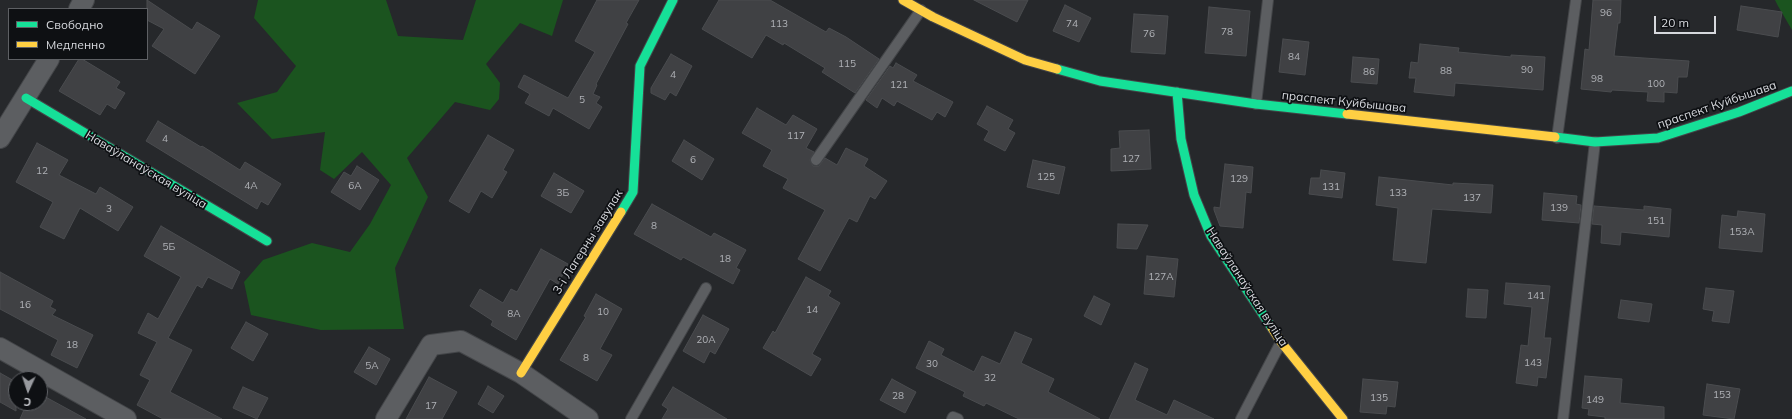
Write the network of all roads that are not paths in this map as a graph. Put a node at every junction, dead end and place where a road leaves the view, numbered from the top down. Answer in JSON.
{"nodes":[{"id":1,"x":673,"y":0,"type":"edge"},
{"id":2,"x":903,"y":0,"type":"edge"},
{"id":3,"x":1268,"y":0,"type":"edge"},
{"id":4,"x":1576,"y":0,"type":"edge"},
{"id":5,"x":921,"y":10,"type":"junction"},
{"id":6,"x":48,"y":60,"type":"edge"},
{"id":7,"x":1792,"y":91,"type":"edge"},
{"id":8,"x":1178,"y":92,"type":"junction"},
{"id":9,"x":26,"y":98,"type":"junction"},
{"id":10,"x":1256,"y":104,"type":"junction"},
{"id":11,"x":0,"y":138,"type":"edge"},
{"id":12,"x":1556,"y":138,"type":"junction"},
{"id":13,"x":1595,"y":142,"type":"junction"},
{"id":14,"x":816,"y":160,"type":"dead end"},
{"id":15,"x":267,"y":241,"type":"dead end"},
{"id":16,"x":706,"y":288,"type":"dead end"},
{"id":17,"x":1281,"y":342,"type":"junction"},
{"id":18,"x":0,"y":348,"type":"edge"},
{"id":19,"x":521,"y":373,"type":"junction"},
{"id":20,"x":126,"y":419,"type":"edge"},
{"id":21,"x":386,"y":419,"type":"edge"},
{"id":22,"x":588,"y":419,"type":"edge"},
{"id":23,"x":631,"y":419,"type":"edge"},
{"id":24,"x":952,"y":419,"type":"edge"},
{"id":25,"x":958,"y":419,"type":"edge"},
{"id":26,"x":1241,"y":419,"type":"edge"},
{"id":27,"x":1342,"y":419,"type":"edge"},
{"id":28,"x":1563,"y":419,"type":"edge"}],
"edges":[{"from":1,"to":19,"type":"street","name":"3-і Лагерны завулак"},
{"from":2,"to":5,"type":"street","name":"праспект Куйбышава"},
{"from":3,"to":10,"type":"lane"},
{"from":4,"to":12,"type":"lane"},
{"from":5,"to":8,"type":"street","name":"праспект Куйбышава"},
{"from":5,"to":14,"type":"lane"},
{"from":6,"to":9,"type":"street"},
{"from":7,"to":13,"type":"street","name":"праспект Куйбышава"},
{"from":8,"to":10,"type":"street","name":"праспект Куйбышава"},
{"from":8,"to":17,"type":"street","name":"Наваўланаўская вуліца"},
{"from":9,"to":11,"type":"street"},
{"from":9,"to":15,"type":"street","name":"Наваўланаўская вуліца"},
{"from":10,"to":12,"type":"street","name":"праспект Куйбышава"},
{"from":12,"to":13,"type":"street","name":"праспект Куйбышава"},
{"from":13,"to":28,"type":"lane"},
{"from":16,"to":23,"type":"lane"},
{"from":17,"to":26,"type":"lane"},
{"from":17,"to":27,"type":"street","name":"Наваўланаўская вуліца"},
{"from":18,"to":20,"type":"street"},
{"from":19,"to":21,"type":"street"},
{"from":19,"to":22,"type":"street"},
{"from":24,"to":25,"type":"lane"}]}
